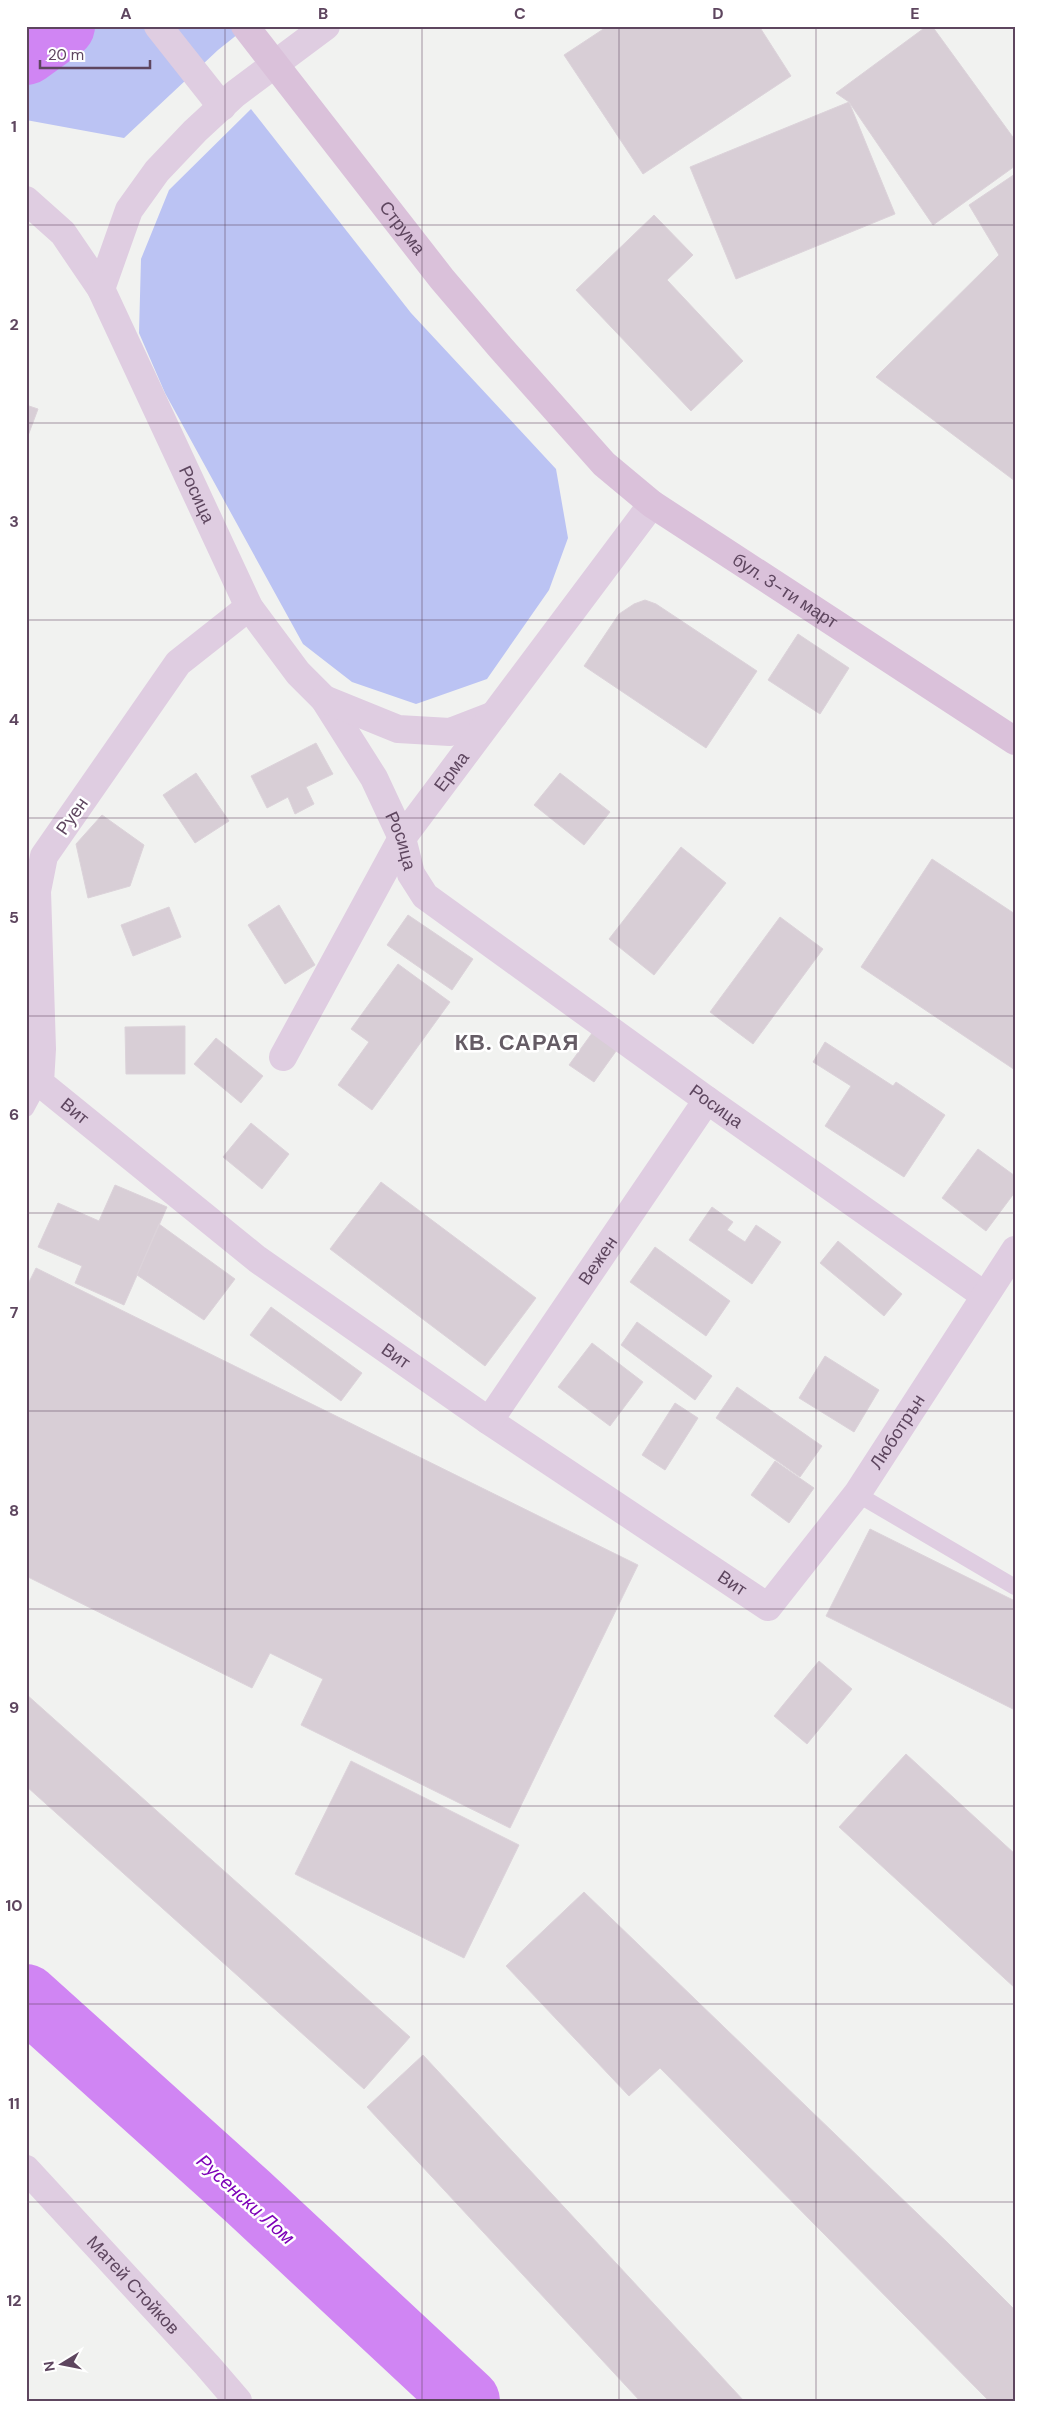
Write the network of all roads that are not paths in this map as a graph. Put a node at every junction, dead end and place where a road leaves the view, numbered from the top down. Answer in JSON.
{"nodes":[{"id":1,"x":245,"y":26,"type":"edge"},
{"id":2,"x":326,"y":26,"type":"edge"},
{"id":3,"x":166,"y":37,"type":"edge"},
{"id":4,"x":222,"y":107,"type":"junction"},
{"id":5,"x":26,"y":200,"type":"edge"},
{"id":6,"x":101,"y":289,"type":"junction"},
{"id":7,"x":568,"y":424,"type":"joint"},
{"id":8,"x":652,"y":504,"type":"junction"},
{"id":9,"x":249,"y":607,"type":"junction"},
{"id":10,"x":324,"y":699,"type":"junction"},
{"id":11,"x":494,"y":715,"type":"junction"},
{"id":12,"x":1015,"y":741,"type":"edge"},
{"id":13,"x":402,"y":838,"type":"junction"},
{"id":14,"x":283,"y":1057,"type":"dead end"},
{"id":15,"x":40,"y":1083,"type":"junction"},
{"id":16,"x":707,"y":1100,"type":"junction"},
{"id":17,"x":26,"y":1109,"type":"edge"},
{"id":18,"x":1015,"y":1250,"type":"edge"},
{"id":19,"x":984,"y":1295,"type":"junction"},
{"id":20,"x":489,"y":1421,"type":"junction"},
{"id":21,"x":857,"y":1494,"type":"junction"},
{"id":22,"x":1015,"y":1587,"type":"edge"},
{"id":23,"x":768,"y":1606,"type":"joint"},
{"id":24,"x":26,"y":2169,"type":"edge"},
{"id":25,"x":238,"y":2401,"type":"edge"}],
"edges":[{"from":1,"to":7,"type":"main road","name":"Струма"},
{"from":2,"to":4,"type":"street"},
{"from":3,"to":4,"type":"street"},
{"from":4,"to":6,"type":"street"},
{"from":5,"to":6,"type":"street","name":"Росица"},
{"from":6,"to":9,"type":"street","name":"Росица"},
{"from":7,"to":8,"type":"main road","name":"бул. 3-ти март"},
{"from":8,"to":11,"type":"street","name":"Ерма"},
{"from":8,"to":12,"type":"main road","name":"бул. 3-ти март"},
{"from":9,"to":10,"type":"street","name":"Росица"},
{"from":9,"to":15,"type":"street","name":"Руен"},
{"from":10,"to":11,"type":"street"},
{"from":10,"to":13,"type":"street","name":"Росица"},
{"from":11,"to":13,"type":"street","name":"Ерма"},
{"from":13,"to":14,"type":"street","name":"Ерма"},
{"from":13,"to":16,"type":"street","name":"Росица"},
{"from":15,"to":17,"type":"lane"},
{"from":15,"to":20,"type":"street","name":"Вит"},
{"from":16,"to":19,"type":"street","name":"Росица"},
{"from":16,"to":20,"type":"street","name":"Вежен"},
{"from":18,"to":19,"type":"street","name":"Люботрън"},
{"from":19,"to":21,"type":"street","name":"Люботрън"},
{"from":20,"to":23,"type":"street","name":"Вит"},
{"from":21,"to":22,"type":"lane"},
{"from":21,"to":23,"type":"street","name":"Люботрън"},
{"from":24,"to":25,"type":"street","name":"Матей Стойков"}]}
